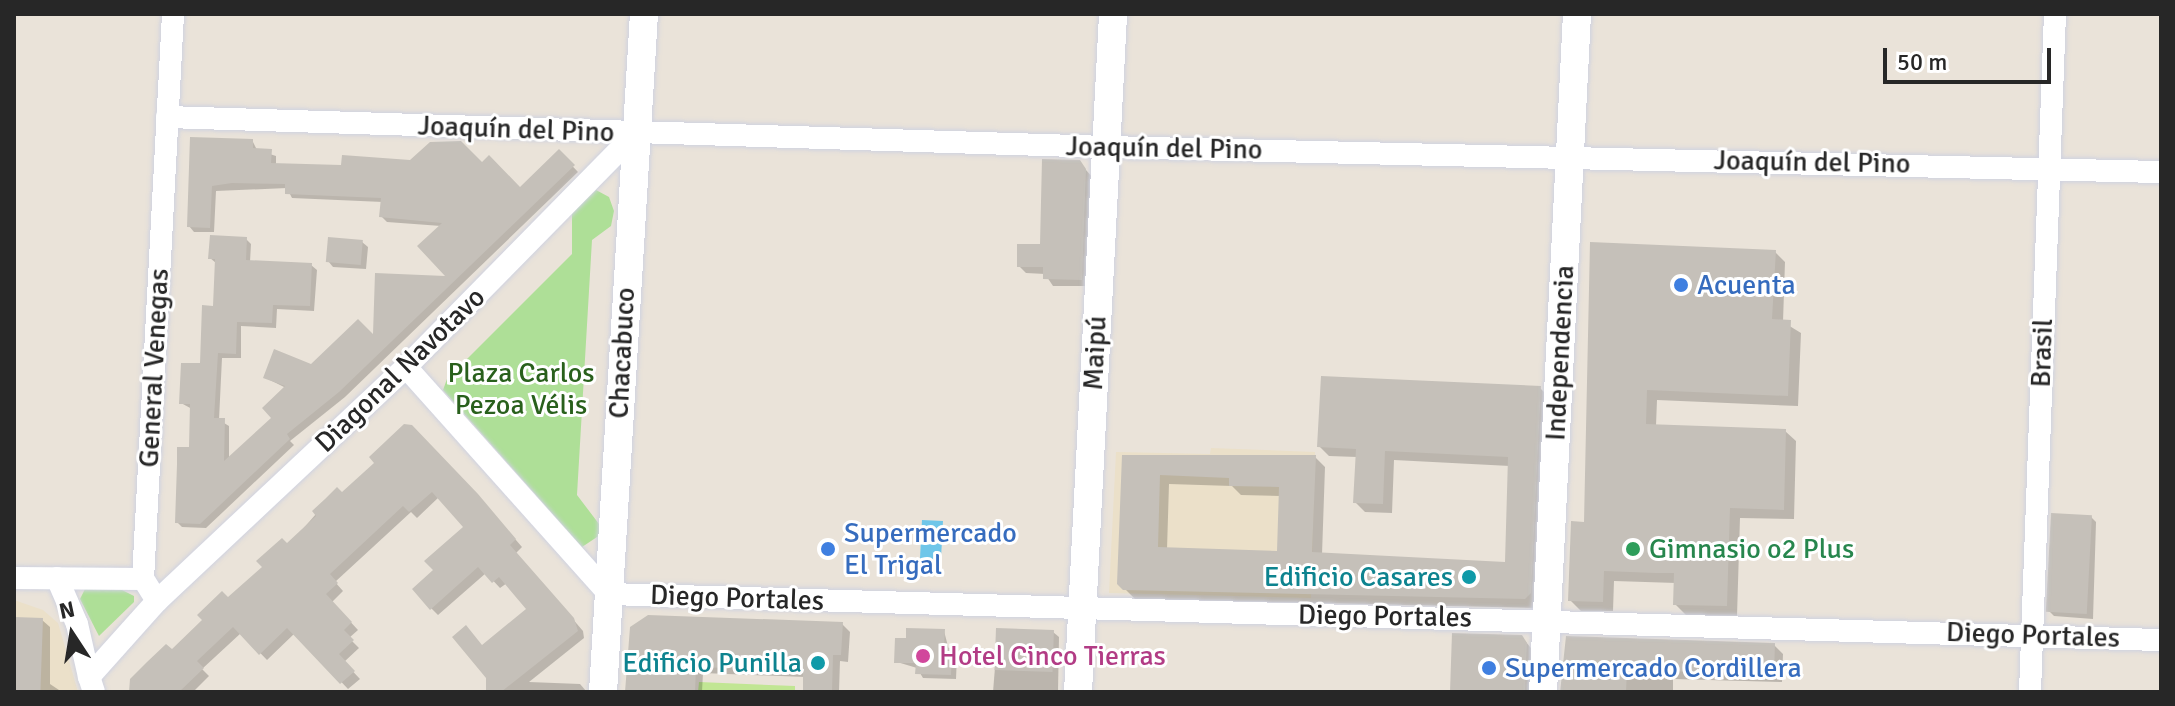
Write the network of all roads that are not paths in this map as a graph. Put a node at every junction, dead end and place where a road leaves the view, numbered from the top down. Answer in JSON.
{"nodes":[{"id":1,"x":173,"y":14,"type":"edge"},
{"id":2,"x":644,"y":14,"type":"edge"},
{"id":3,"x":1113,"y":14,"type":"edge"},
{"id":4,"x":1577,"y":14,"type":"edge"},
{"id":5,"x":2055,"y":14,"type":"edge"},
{"id":6,"x":167,"y":117,"type":"junction"},
{"id":7,"x":636,"y":133,"type":"junction"},
{"id":8,"x":1106,"y":147,"type":"junction"},
{"id":9,"x":1570,"y":156,"type":"junction"},
{"id":10,"x":2047,"y":168,"type":"junction"},
{"id":11,"x":2161,"y":172,"type":"edge"},
{"id":12,"x":406,"y":367,"type":"junction"},
{"id":13,"x":14,"y":578,"type":"edge"},
{"id":14,"x":57,"y":578,"type":"junction"},
{"id":15,"x":143,"y":579,"type":"junction"},
{"id":16,"x":609,"y":594,"type":"junction"},
{"id":17,"x":157,"y":601,"type":"junction"},
{"id":18,"x":1082,"y":610,"type":"junction"},
{"id":19,"x":1546,"y":619,"type":"junction"},
{"id":20,"x":2033,"y":635,"type":"junction"},
{"id":21,"x":2161,"y":640,"type":"edge"},
{"id":22,"x":91,"y":684,"type":"edge"},
{"id":23,"x":603,"y":692,"type":"edge"},
{"id":24,"x":1078,"y":692,"type":"edge"},
{"id":25,"x":1543,"y":692,"type":"edge"},
{"id":26,"x":2030,"y":692,"type":"edge"}],
"edges":[{"from":1,"to":6,"type":"street","name":"General Venegas"},
{"from":2,"to":7,"type":"street","name":"Chacabuco"},
{"from":3,"to":8,"type":"street","name":"Maipú"},
{"from":4,"to":9,"type":"street","name":"Independencia"},
{"from":5,"to":10,"type":"street","name":"Brasil"},
{"from":6,"to":7,"type":"street","name":"Joaquín del Pino"},
{"from":6,"to":15,"type":"street","name":"General Venegas"},
{"from":7,"to":8,"type":"street","name":"Joaquín del Pino"},
{"from":7,"to":12,"type":"street","name":"Diagonal Navotavo"},
{"from":7,"to":16,"type":"street","name":"Chacabuco"},
{"from":8,"to":9,"type":"street","name":"Joaquín del Pino"},
{"from":8,"to":18,"type":"street","name":"Maipú"},
{"from":9,"to":10,"type":"street","name":"Joaquín del Pino"},
{"from":9,"to":19,"type":"street","name":"Independencia"},
{"from":10,"to":11,"type":"street","name":"Joaquín del Pino"},
{"from":10,"to":20,"type":"street","name":"Brasil"},
{"from":12,"to":16,"type":"street"},
{"from":12,"to":17,"type":"street","name":"Diagonal Navotavo"},
{"from":13,"to":14,"type":"street"},
{"from":14,"to":15,"type":"street"},
{"from":14,"to":22,"type":"street"},
{"from":15,"to":17,"type":"street"},
{"from":16,"to":18,"type":"street","name":"Diego Portales"},
{"from":16,"to":23,"type":"street","name":"Chacabuco"},
{"from":17,"to":22,"type":"street"},
{"from":18,"to":19,"type":"street","name":"Diego Portales"},
{"from":18,"to":24,"type":"street","name":"Maipú"},
{"from":19,"to":20,"type":"street","name":"Diego Portales"},
{"from":19,"to":25,"type":"street","name":"Independencia"},
{"from":20,"to":21,"type":"street","name":"Diego Portales"},
{"from":20,"to":26,"type":"street","name":"Brasil"}]}
